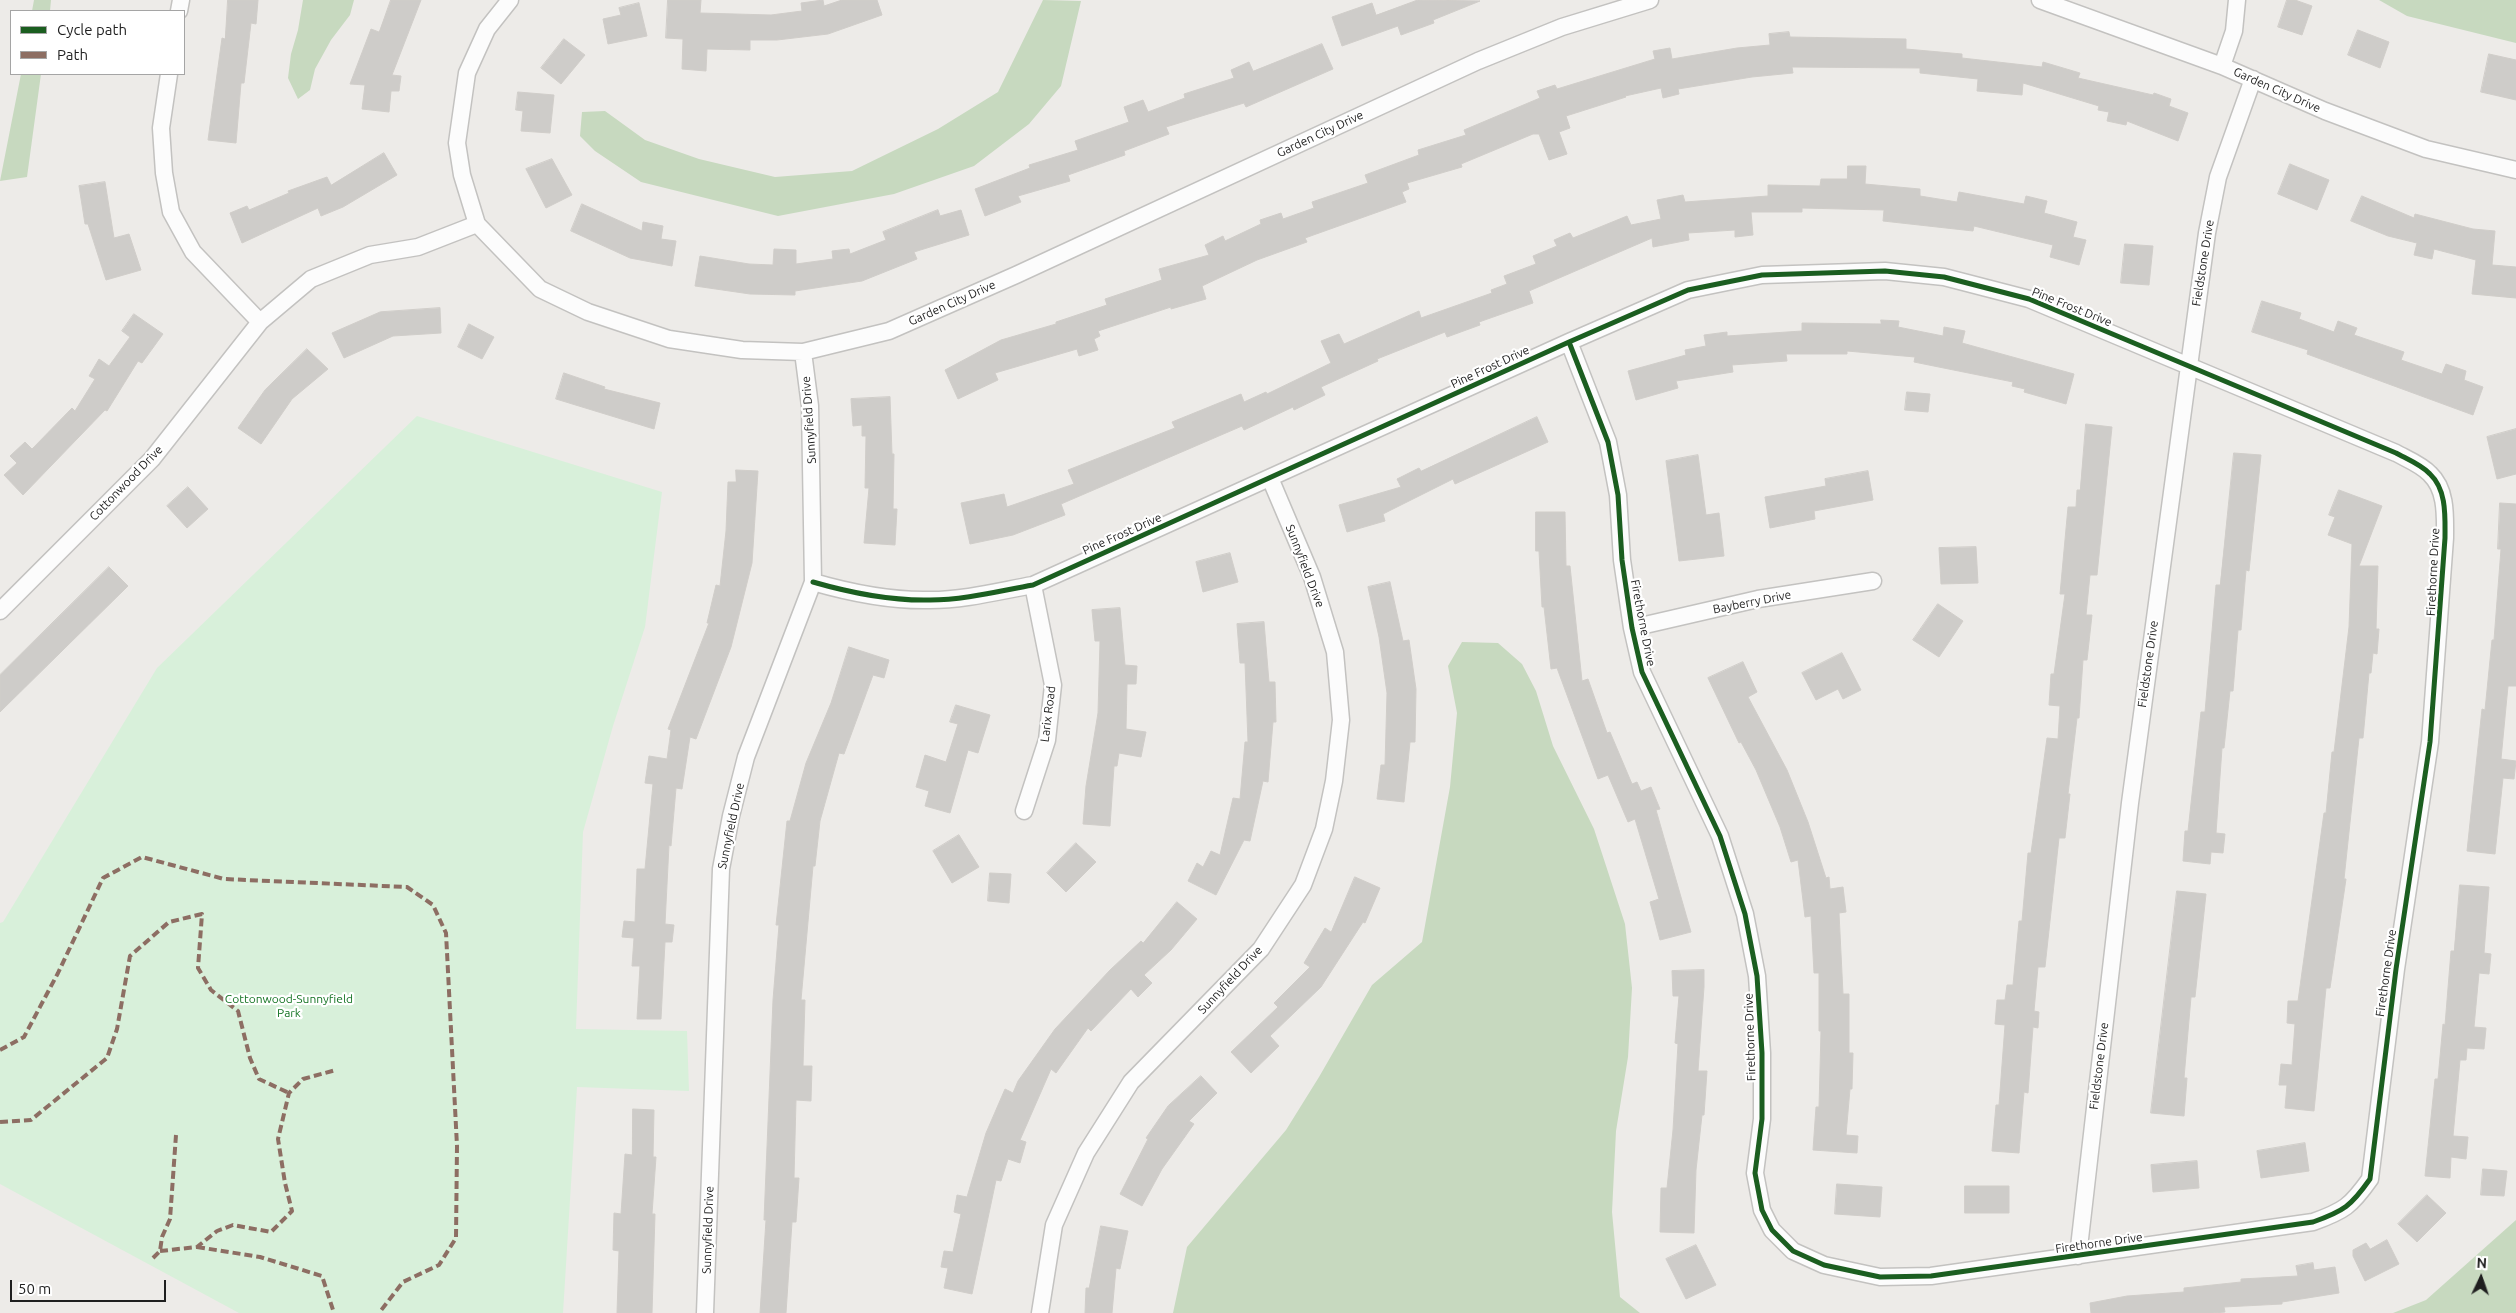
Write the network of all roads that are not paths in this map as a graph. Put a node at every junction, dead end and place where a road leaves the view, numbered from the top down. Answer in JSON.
{"nodes":[{"id":1,"x":510,"y":0,"type":"edge"},
{"id":2,"x":1650,"y":0,"type":"edge"},
{"id":3,"x":2040,"y":0,"type":"edge"},
{"id":4,"x":2237,"y":0,"type":"edge"},
{"id":5,"x":2222,"y":66,"type":"junction"},
{"id":6,"x":169,"y":75,"type":"edge"},
{"id":7,"x":2253,"y":79,"type":"junction"},
{"id":8,"x":2516,"y":170,"type":"edge"},
{"id":9,"x":477,"y":224,"type":"junction"},
{"id":10,"x":260,"y":322,"type":"junction"},
{"id":11,"x":1569,"y":342,"type":"junction"},
{"id":12,"x":803,"y":352,"type":"junction"},
{"id":13,"x":2188,"y":365,"type":"junction"},
{"id":14,"x":1270,"y":478,"type":"junction"},
{"id":15,"x":1873,"y":581,"type":"dead end"},
{"id":16,"x":813,"y":582,"type":"junction"},
{"id":17,"x":1033,"y":585,"type":"junction"},
{"id":18,"x":0,"y":611,"type":"edge"},
{"id":19,"x":1632,"y":628,"type":"junction"},
{"id":20,"x":1024,"y":811,"type":"dead end"},
{"id":21,"x":2078,"y":1256,"type":"junction"},
{"id":22,"x":705,"y":1313,"type":"edge"},
{"id":23,"x":1040,"y":1313,"type":"edge"}],
"edges":[{"from":1,"to":9,"type":"street","name":"Garden City Drive"},
{"from":2,"to":12,"type":"street","name":"Garden City Drive"},
{"from":3,"to":5,"type":"street","name":"Garden City Drive"},
{"from":4,"to":5,"type":"street"},
{"from":5,"to":7,"type":"street","name":"Garden City Drive"},
{"from":6,"to":10,"type":"street"},
{"from":7,"to":8,"type":"street","name":"Garden City Drive"},
{"from":7,"to":13,"type":"street","name":"Fieldstone Drive"},
{"from":9,"to":10,"type":"street","name":"Cottonwood Drive"},
{"from":9,"to":12,"type":"street","name":"Garden City Drive"},
{"from":10,"to":18,"type":"street","name":"Cottonwood Drive"},
{"from":11,"to":13,"type":"street","name":"Pine Frost Drive"},
{"from":11,"to":14,"type":"street","name":"Pine Frost Drive"},
{"from":11,"to":19,"type":"street","name":"Firethorne Drive"},
{"from":12,"to":16,"type":"street","name":"Sunnyfield Drive"},
{"from":13,"to":21,"type":"street","name":"Fieldstone Drive"},
{"from":13,"to":21,"type":"street","name":"Firethorne Drive"},
{"from":14,"to":17,"type":"street","name":"Pine Frost Drive"},
{"from":14,"to":23,"type":"street","name":"Sunnyfield Drive"},
{"from":15,"to":19,"type":"street","name":"Bayberry Drive"},
{"from":16,"to":17,"type":"street","name":"Pine Frost Drive"},
{"from":16,"to":22,"type":"street","name":"Sunnyfield Drive"},
{"from":17,"to":20,"type":"street","name":"Larix Road"},
{"from":19,"to":21,"type":"street","name":"Firethorne Drive"}]}
